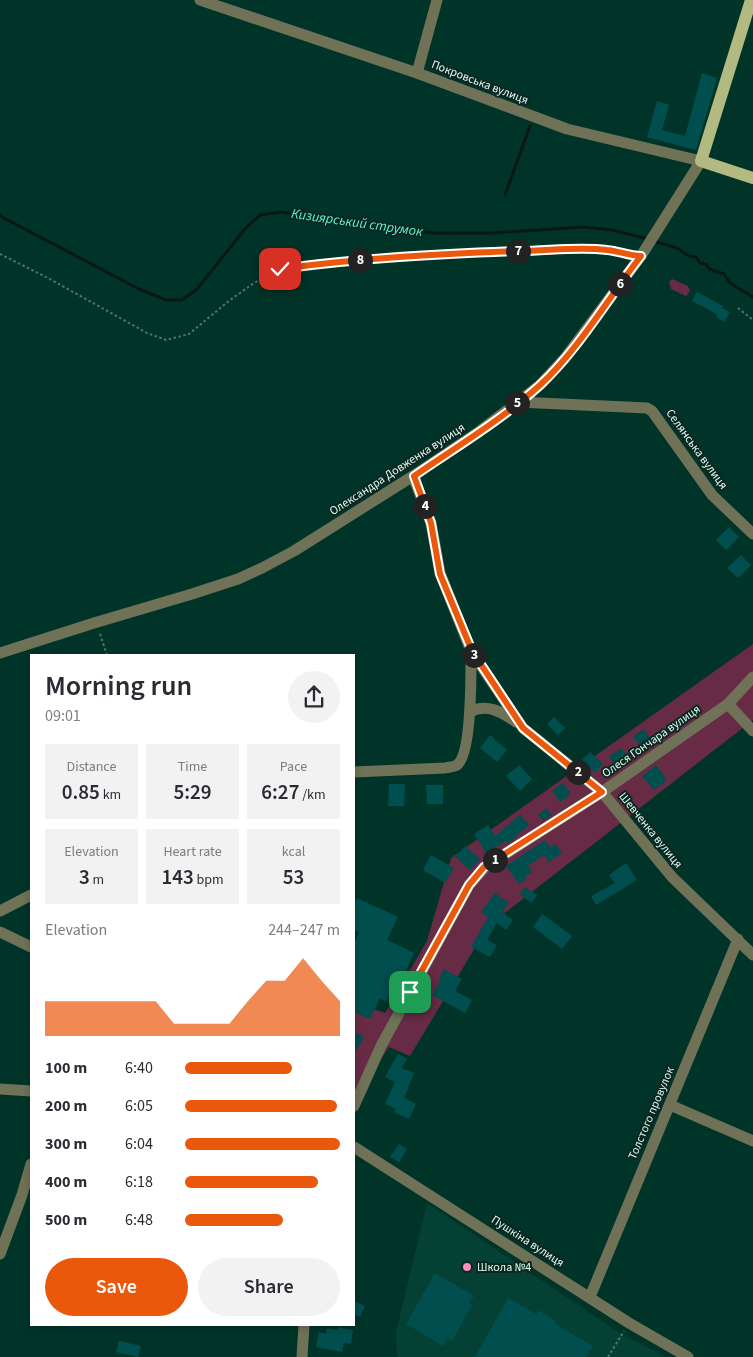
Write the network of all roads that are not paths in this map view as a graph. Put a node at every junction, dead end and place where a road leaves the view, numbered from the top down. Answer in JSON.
{"nodes":[{"id":1,"x":200,"y":0,"type":"edge"},
{"id":2,"x":437,"y":0,"type":"edge"},
{"id":3,"x":751,"y":0,"type":"edge"},
{"id":4,"x":417,"y":73,"type":"junction"},
{"id":5,"x":701,"y":161,"type":"junction"},
{"id":6,"x":753,"y":178,"type":"edge"},
{"id":7,"x":518,"y":402,"type":"junction"},
{"id":8,"x":414,"y":476,"type":"junction"},
{"id":9,"x":753,"y":534,"type":"edge"},
{"id":10,"x":472,"y":651,"type":"junction"},
{"id":11,"x":0,"y":653,"type":"edge"},
{"id":12,"x":753,"y":677,"type":"edge"},
{"id":13,"x":728,"y":704,"type":"junction"},
{"id":14,"x":470,"y":712,"type":"junction"},
{"id":15,"x":523,"y":728,"type":"junction"},
{"id":16,"x":753,"y":731,"type":"edge"},
{"id":17,"x":355,"y":772,"type":"edge"},
{"id":18,"x":602,"y":792,"type":"junction"},
{"id":19,"x":30,"y":895,"type":"edge"},
{"id":20,"x":0,"y":910,"type":"edge"},
{"id":21,"x":0,"y":932,"type":"edge"},
{"id":22,"x":738,"y":939,"type":"junction"},
{"id":23,"x":30,"y":947,"type":"edge"},
{"id":24,"x":753,"y":955,"type":"edge"},
{"id":25,"x":0,"y":1089,"type":"edge"},
{"id":26,"x":30,"y":1091,"type":"edge"},
{"id":27,"x":355,"y":1104,"type":"edge"},
{"id":28,"x":670,"y":1105,"type":"junction"},
{"id":29,"x":753,"y":1141,"type":"edge"},
{"id":30,"x":355,"y":1148,"type":"edge"},
{"id":31,"x":30,"y":1167,"type":"edge"},
{"id":32,"x":0,"y":1254,"type":"edge"},
{"id":33,"x":590,"y":1297,"type":"junction"},
{"id":34,"x":304,"y":1326,"type":"edge"},
{"id":35,"x":302,"y":1357,"type":"edge"},
{"id":36,"x":688,"y":1357,"type":"edge"}],
"edges":[{"from":1,"to":4,"type":"street","name":"Покровська вулиця"},
{"from":2,"to":4,"type":"street"},
{"from":3,"to":5,"type":"main road"},
{"from":4,"to":5,"type":"street","name":"Покровська вулиця"},
{"from":5,"to":6,"type":"main road","name":"Покровська вулиця"},
{"from":5,"to":7,"type":"street","name":"Олександра Довженка вулиця"},
{"from":7,"to":8,"type":"street","name":"Олександра Довженка вулиця"},
{"from":7,"to":9,"type":"street","name":"Селянська вулиця"},
{"from":8,"to":10,"type":"street","name":"Шевченка вулиця"},
{"from":8,"to":11,"type":"street","name":"Олександра Довженка вулиця"},
{"from":10,"to":14,"type":"street"},
{"from":10,"to":15,"type":"street","name":"Шевченка вулиця"},
{"from":12,"to":13,"type":"street","name":"Олеся Гончара вулиця"},
{"from":13,"to":16,"type":"street"},
{"from":13,"to":18,"type":"street","name":"Олеся Гончара вулиця"},
{"from":14,"to":15,"type":"street","name":"Шевченка вулиця"},
{"from":14,"to":17,"type":"street"},
{"from":15,"to":18,"type":"street","name":"Шевченка вулиця"},
{"from":18,"to":22,"type":"street","name":"Шевченка вулиця"},
{"from":18,"to":27,"type":"street","name":"Олеся Гончара вулиця"},
{"from":19,"to":20,"type":"street"},
{"from":21,"to":23,"type":"street"},
{"from":22,"to":24,"type":"street","name":"Шевченка вулиця"},
{"from":22,"to":28,"type":"street","name":"Толстого провулок"},
{"from":25,"to":26,"type":"street"},
{"from":28,"to":29,"type":"street"},
{"from":28,"to":33,"type":"street","name":"Толстого провулок"},
{"from":30,"to":33,"type":"street","name":"Пушкіна вулиця"},
{"from":31,"to":32,"type":"street"},
{"from":33,"to":36,"type":"street","name":"Пушкіна вулиця"},
{"from":34,"to":35,"type":"street"}]}
